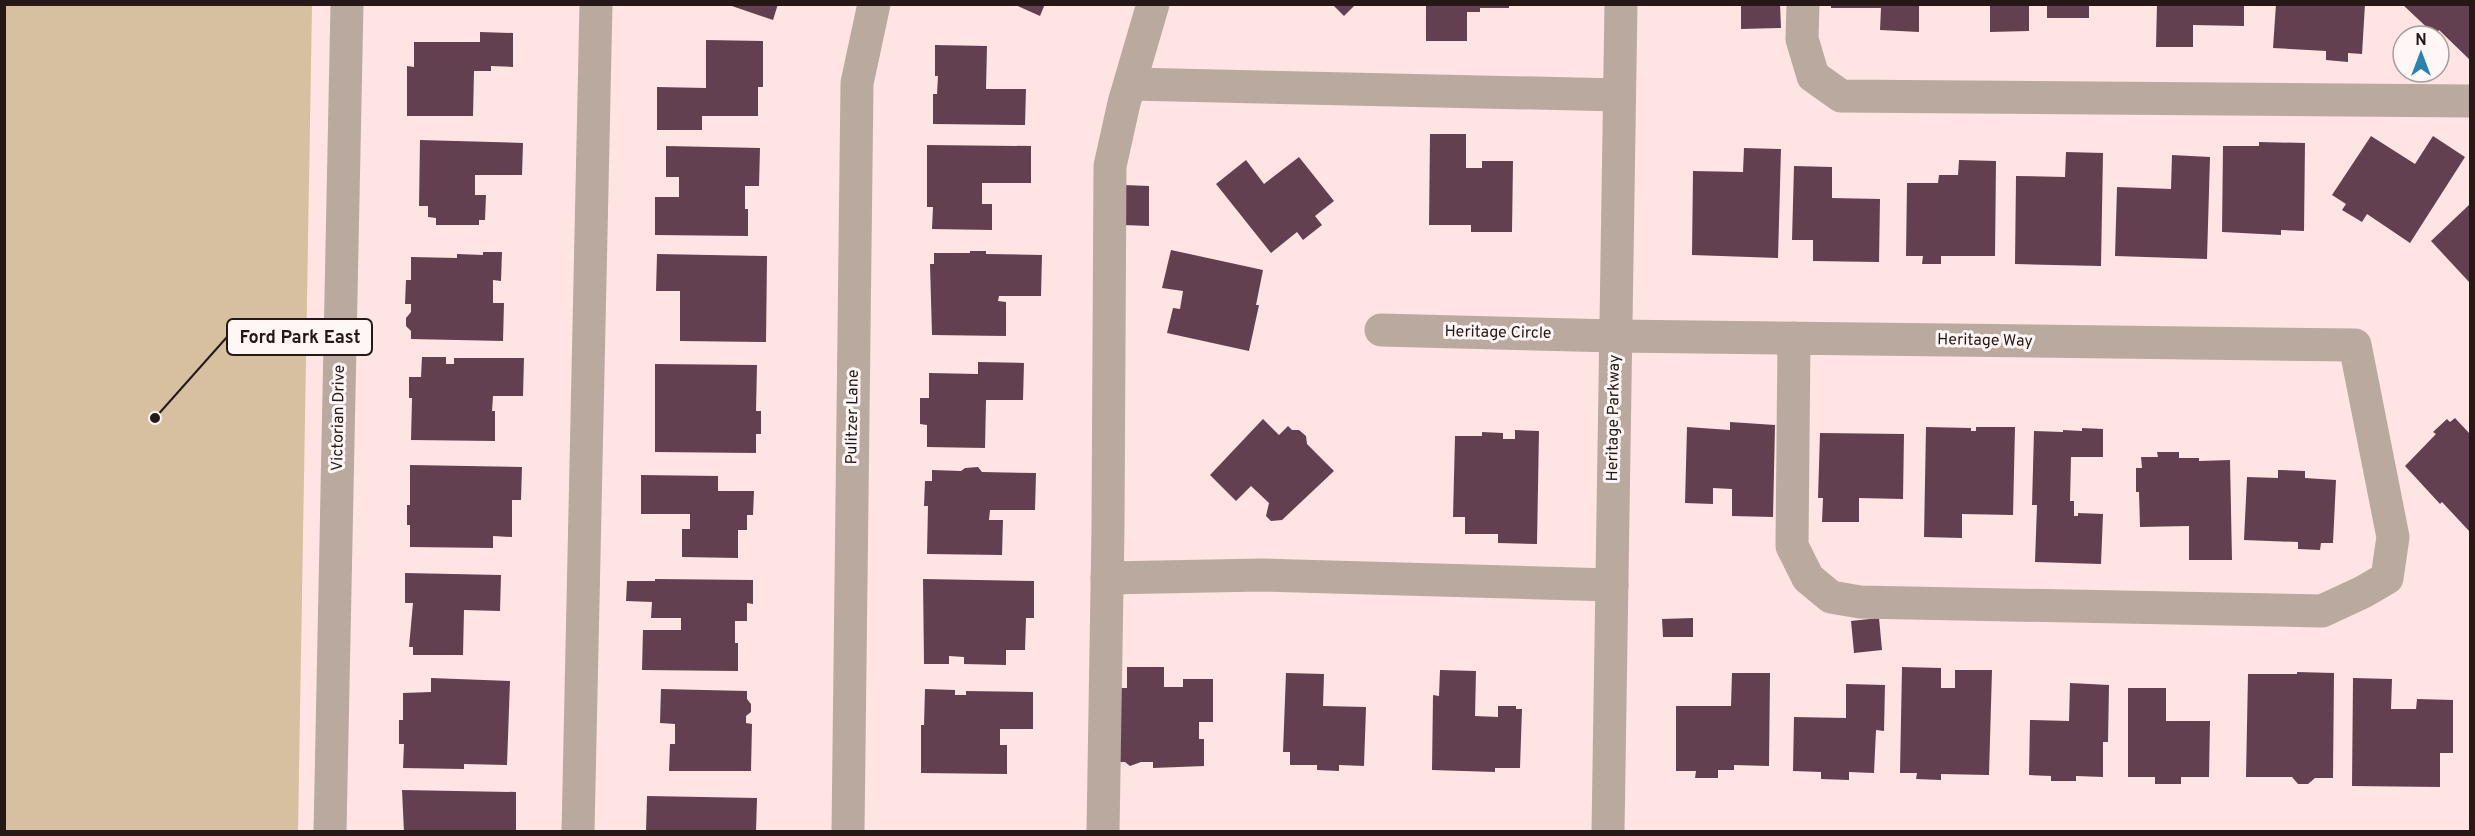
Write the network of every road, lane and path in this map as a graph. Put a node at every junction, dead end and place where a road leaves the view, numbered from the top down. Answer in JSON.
{"nodes":[{"id":1,"x":347,"y":4,"type":"edge"},
{"id":2,"x":596,"y":4,"type":"edge"},
{"id":3,"x":874,"y":4,"type":"edge"},
{"id":4,"x":1153,"y":4,"type":"edge"},
{"id":5,"x":1621,"y":4,"type":"edge"},
{"id":6,"x":1803,"y":4,"type":"edge"},
{"id":7,"x":1130,"y":84,"type":"junction"},
{"id":8,"x":1619,"y":95,"type":"junction"},
{"id":9,"x":2470,"y":101,"type":"edge"},
{"id":10,"x":1381,"y":330,"type":"dead end"},
{"id":11,"x":1616,"y":336,"type":"junction"},
{"id":12,"x":1794,"y":338,"type":"junction"},
{"id":13,"x":1107,"y":578,"type":"junction"},
{"id":14,"x":1612,"y":585,"type":"junction"},
{"id":15,"x":330,"y":831,"type":"edge"},
{"id":16,"x":578,"y":831,"type":"edge"},
{"id":17,"x":848,"y":831,"type":"edge"},
{"id":18,"x":857,"y":831,"type":"edge"},
{"id":19,"x":1103,"y":831,"type":"edge"},
{"id":20,"x":1608,"y":831,"type":"edge"}],
"edges":[{"from":1,"to":15,"type":"street","name":"Victorian Drive"},
{"from":2,"to":16,"type":"street"},
{"from":3,"to":17,"type":"street","name":"Pulitzer Lane"},
{"from":4,"to":7,"type":"street"},
{"from":5,"to":8,"type":"street","name":"Heritage Parkway"},
{"from":6,"to":9,"type":"street"},
{"from":7,"to":8,"type":"street"},
{"from":7,"to":13,"type":"street"},
{"from":8,"to":11,"type":"street","name":"Heritage Parkway"},
{"from":10,"to":11,"type":"street","name":"Heritage Circle"},
{"from":11,"to":12,"type":"street","name":"Heritage Way"},
{"from":11,"to":14,"type":"street","name":"Heritage Parkway"},
{"from":12,"to":12,"type":"street","name":"Heritage Way"},
{"from":13,"to":14,"type":"street"},
{"from":13,"to":19,"type":"street"},
{"from":14,"to":20,"type":"street","name":"Heritage Parkway"},
{"from":17,"to":18,"type":"street"}]}
